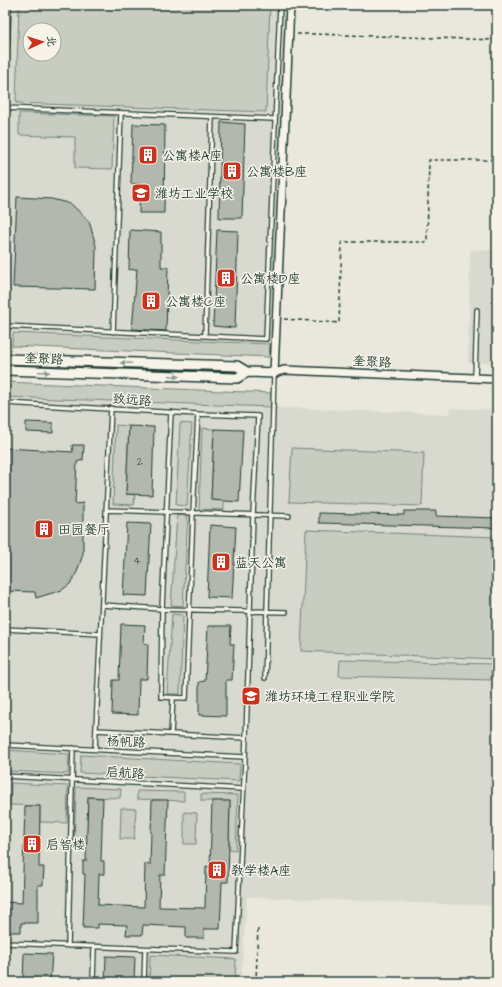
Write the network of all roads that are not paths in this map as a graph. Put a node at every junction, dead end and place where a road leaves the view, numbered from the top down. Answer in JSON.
{"nodes":[{"id":1,"x":9,"y":5,"type":"edge"},
{"id":2,"x":280,"y":5,"type":"edge"},
{"id":3,"x":290,"y":5,"type":"edge"},
{"id":4,"x":5,"y":92,"type":"edge"},
{"id":5,"x":5,"y":108,"type":"edge"},
{"id":6,"x":121,"y":113,"type":"junction"},
{"id":7,"x":212,"y":117,"type":"junction"},
{"id":8,"x":274,"y":120,"type":"junction"},
{"id":9,"x":477,"y":310,"type":"dead end"},
{"id":10,"x":5,"y":326,"type":"edge"},
{"id":11,"x":113,"y":332,"type":"junction"},
{"id":12,"x":206,"y":335,"type":"junction"},
{"id":13,"x":5,"y":360,"type":"edge"},
{"id":14,"x":5,"y":370,"type":"edge"},
{"id":15,"x":247,"y":372,"type":"junction"},
{"id":16,"x":274,"y":373,"type":"junction"},
{"id":17,"x":475,"y":378,"type":"junction"},
{"id":18,"x":497,"y":379,"type":"edge"},
{"id":19,"x":5,"y":403,"type":"edge"},
{"id":20,"x":111,"y":408,"type":"junction"},
{"id":21,"x":171,"y":412,"type":"junction"},
{"id":22,"x":198,"y":414,"type":"junction"},
{"id":23,"x":107,"y":510,"type":"junction"},
{"id":24,"x":167,"y":512,"type":"junction"},
{"id":25,"x":192,"y":513,"type":"junction"},
{"id":26,"x":253,"y":515,"type":"junction"},
{"id":27,"x":270,"y":515,"type":"junction"},
{"id":28,"x":289,"y":516,"type":"dead end"},
{"id":29,"x":102,"y":606,"type":"junction"},
{"id":30,"x":162,"y":609,"type":"junction"},
{"id":31,"x":189,"y":610,"type":"junction"},
{"id":32,"x":250,"y":611,"type":"junction"},
{"id":33,"x":267,"y":611,"type":"junction"},
{"id":34,"x":286,"y":612,"type":"dead end"},
{"id":35,"x":5,"y":629,"type":"edge"},
{"id":36,"x":100,"y":634,"type":"junction"},
{"id":37,"x":265,"y":678,"type":"dead end"},
{"id":38,"x":173,"y":698,"type":"junction"},
{"id":39,"x":96,"y":730,"type":"junction"},
{"id":40,"x":171,"y":734,"type":"junction"},
{"id":41,"x":246,"y":738,"type":"junction"},
{"id":42,"x":5,"y":745,"type":"edge"},
{"id":43,"x":73,"y":748,"type":"junction"},
{"id":44,"x":95,"y":749,"type":"junction"},
{"id":45,"x":245,"y":757,"type":"junction"},
{"id":46,"x":5,"y":776,"type":"edge"},
{"id":47,"x":72,"y":779,"type":"junction"},
{"id":48,"x":243,"y":790,"type":"junction"},
{"id":49,"x":5,"y":943,"type":"edge"},
{"id":50,"x":68,"y":946,"type":"junction"},
{"id":51,"x":94,"y":947,"type":"junction"},
{"id":52,"x":145,"y":949,"type":"junction"},
{"id":53,"x":93,"y":982,"type":"edge"},
{"id":54,"x":144,"y":982,"type":"edge"}],
"edges":[{"from":1,"to":4,"type":"lane"},
{"from":2,"to":8,"type":"lane"},
{"from":3,"to":16,"type":"street"},
{"from":5,"to":6,"type":"lane"},
{"from":6,"to":7,"type":"lane"},
{"from":6,"to":11,"type":"lane"},
{"from":7,"to":8,"type":"lane"},
{"from":7,"to":12,"type":"lane"},
{"from":8,"to":12,"type":"lane"},
{"from":9,"to":17,"type":"lane"},
{"from":10,"to":11,"type":"lane"},
{"from":11,"to":12,"type":"lane"},
{"from":15,"to":13,"type":"street","name":"奎聚路","one_way":true},
{"from":14,"to":15,"type":"street","name":"奎聚路","one_way":true},
{"from":15,"to":16,"type":"street","name":"奎聚路"},
{"from":16,"to":17,"type":"street","name":"奎聚路"},
{"from":16,"to":27,"type":"lane"},
{"from":17,"to":18,"type":"street","name":"奎聚路"},
{"from":19,"to":20,"type":"lane","name":"致远路"},
{"from":20,"to":21,"type":"lane","name":"致远路"},
{"from":20,"to":23,"type":"lane"},
{"from":21,"to":22,"type":"lane","name":"致远路"},
{"from":21,"to":24,"type":"lane"},
{"from":22,"to":25,"type":"lane"},
{"from":22,"to":26,"type":"lane","name":"致远路"},
{"from":23,"to":24,"type":"lane"},
{"from":23,"to":29,"type":"lane"},
{"from":24,"to":25,"type":"lane"},
{"from":24,"to":30,"type":"lane"},
{"from":25,"to":26,"type":"lane"},
{"from":25,"to":31,"type":"lane"},
{"from":26,"to":27,"type":"lane"},
{"from":26,"to":32,"type":"lane"},
{"from":27,"to":28,"type":"lane"},
{"from":27,"to":33,"type":"lane"},
{"from":29,"to":30,"type":"lane"},
{"from":29,"to":36,"type":"lane"},
{"from":30,"to":31,"type":"lane"},
{"from":30,"to":38,"type":"lane"},
{"from":31,"to":32,"type":"lane"},
{"from":31,"to":38,"type":"lane"},
{"from":32,"to":33,"type":"lane"},
{"from":32,"to":41,"type":"lane"},
{"from":33,"to":34,"type":"lane"},
{"from":33,"to":37,"type":"lane"},
{"from":35,"to":36,"type":"lane"},
{"from":36,"to":39,"type":"lane"},
{"from":38,"to":40,"type":"lane"},
{"from":39,"to":40,"type":"lane"},
{"from":39,"to":44,"type":"lane"},
{"from":40,"to":41,"type":"lane"},
{"from":41,"to":45,"type":"lane"},
{"from":42,"to":43,"type":"lane","name":"杨帆路"},
{"from":43,"to":44,"type":"lane","name":"杨帆路"},
{"from":43,"to":47,"type":"lane"},
{"from":44,"to":45,"type":"lane","name":"杨帆路"},
{"from":45,"to":48,"type":"lane"},
{"from":46,"to":47,"type":"lane","name":"启航路"},
{"from":47,"to":48,"type":"lane","name":"启航路"},
{"from":47,"to":50,"type":"lane"},
{"from":48,"to":52,"type":"lane"},
{"from":49,"to":50,"type":"lane"},
{"from":50,"to":51,"type":"lane"},
{"from":51,"to":52,"type":"lane"},
{"from":51,"to":53,"type":"lane"},
{"from":52,"to":54,"type":"lane"}]}
